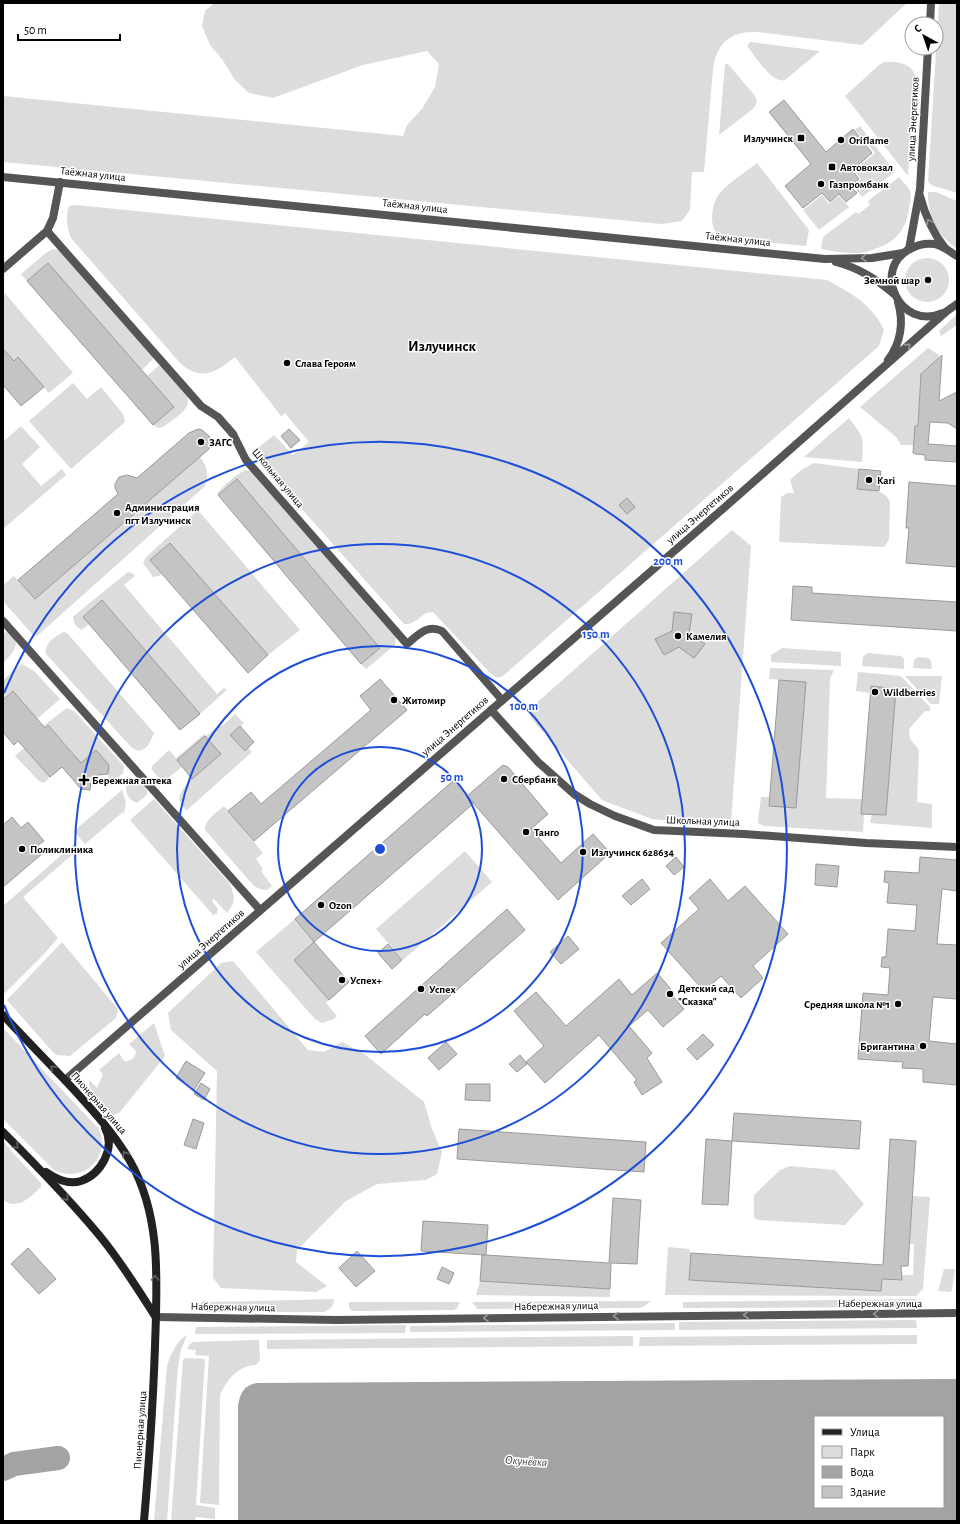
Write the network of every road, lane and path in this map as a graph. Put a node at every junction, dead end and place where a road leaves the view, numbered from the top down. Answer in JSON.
{"nodes":[{"id":1,"x":931,"y":3,"type":"edge"},
{"id":2,"x":930,"y":16,"type":"edge"},
{"id":3,"x":928,"y":56,"type":"edge"},
{"id":4,"x":3,"y":177,"type":"edge"},
{"id":5,"x":60,"y":182,"type":"junction"},
{"id":6,"x":919,"y":192,"type":"junction"},
{"id":7,"x":47,"y":231,"type":"junction"},
{"id":8,"x":906,"y":251,"type":"junction"},
{"id":9,"x":953,"y":254,"type":"edge"},
{"id":10,"x":825,"y":259,"type":"junction"},
{"id":11,"x":3,"y":269,"type":"edge"},
{"id":12,"x":896,"y":298,"type":"junction"},
{"id":13,"x":953,"y":305,"type":"edge"},
{"id":14,"x":879,"y":372,"type":"junction"},
{"id":15,"x":3,"y":621,"type":"edge"},
{"id":16,"x":502,"y":700,"type":"junction"},
{"id":17,"x":491,"y":710,"type":"junction"},
{"id":18,"x":957,"y":847,"type":"edge"},
{"id":19,"x":260,"y":910,"type":"junction"},
{"id":20,"x":3,"y":1015,"type":"edge"},
{"id":21,"x":65,"y":1080,"type":"junction"},
{"id":22,"x":99,"y":1117,"type":"junction"},
{"id":23,"x":3,"y":1132,"type":"edge"},
{"id":24,"x":30,"y":1159,"type":"junction"},
{"id":25,"x":957,"y":1313,"type":"edge"},
{"id":26,"x":156,"y":1317,"type":"junction"},
{"id":27,"x":144,"y":1521,"type":"edge"}],
"edges":[{"from":1,"to":2,"type":"street"},
{"from":3,"to":6,"type":"street","name":"улица Энергетиков"},
{"from":4,"to":5,"type":"street","name":"Таёжная улица"},
{"from":5,"to":7,"type":"street"},
{"from":5,"to":10,"type":"street","name":"Таёжная улица"},
{"from":6,"to":8,"type":"street"},
{"from":9,"to":6,"type":"street","one_way":true},
{"from":7,"to":11,"type":"street"},
{"from":7,"to":16,"type":"street","name":"Школьная улица"},
{"from":8,"to":9,"type":"street"},
{"from":8,"to":10,"type":"street","one_way":true},
{"from":8,"to":12,"type":"street"},
{"from":10,"to":12,"type":"street"},
{"from":12,"to":13,"type":"street"},
{"from":12,"to":14,"type":"street"},
{"from":14,"to":13,"type":"street","one_way":true},
{"from":14,"to":16,"type":"street","name":"улица Энергетиков"},
{"from":15,"to":19,"type":"street"},
{"from":16,"to":17,"type":"street","name":"улица Энергетиков"},
{"from":17,"to":18,"type":"street","name":"Школьная улица"},
{"from":17,"to":19,"type":"street","name":"улица Энергетиков"},
{"from":19,"to":21,"type":"street","name":"улица Энергетиков"},
{"from":21,"to":20,"type":"street","name":"Пионерная улица","one_way":true},
{"from":21,"to":22,"type":"street","name":"Пионерная улица"},
{"from":22,"to":24,"type":"street"},
{"from":26,"to":22,"type":"street","name":"Пионерная улица","one_way":true},
{"from":23,"to":24,"type":"street","one_way":true},
{"from":24,"to":26,"type":"street","one_way":true},
{"from":25,"to":26,"type":"street","name":"Набережная улица","one_way":true},
{"from":26,"to":27,"type":"street","name":"Пионерная улица"}]}
